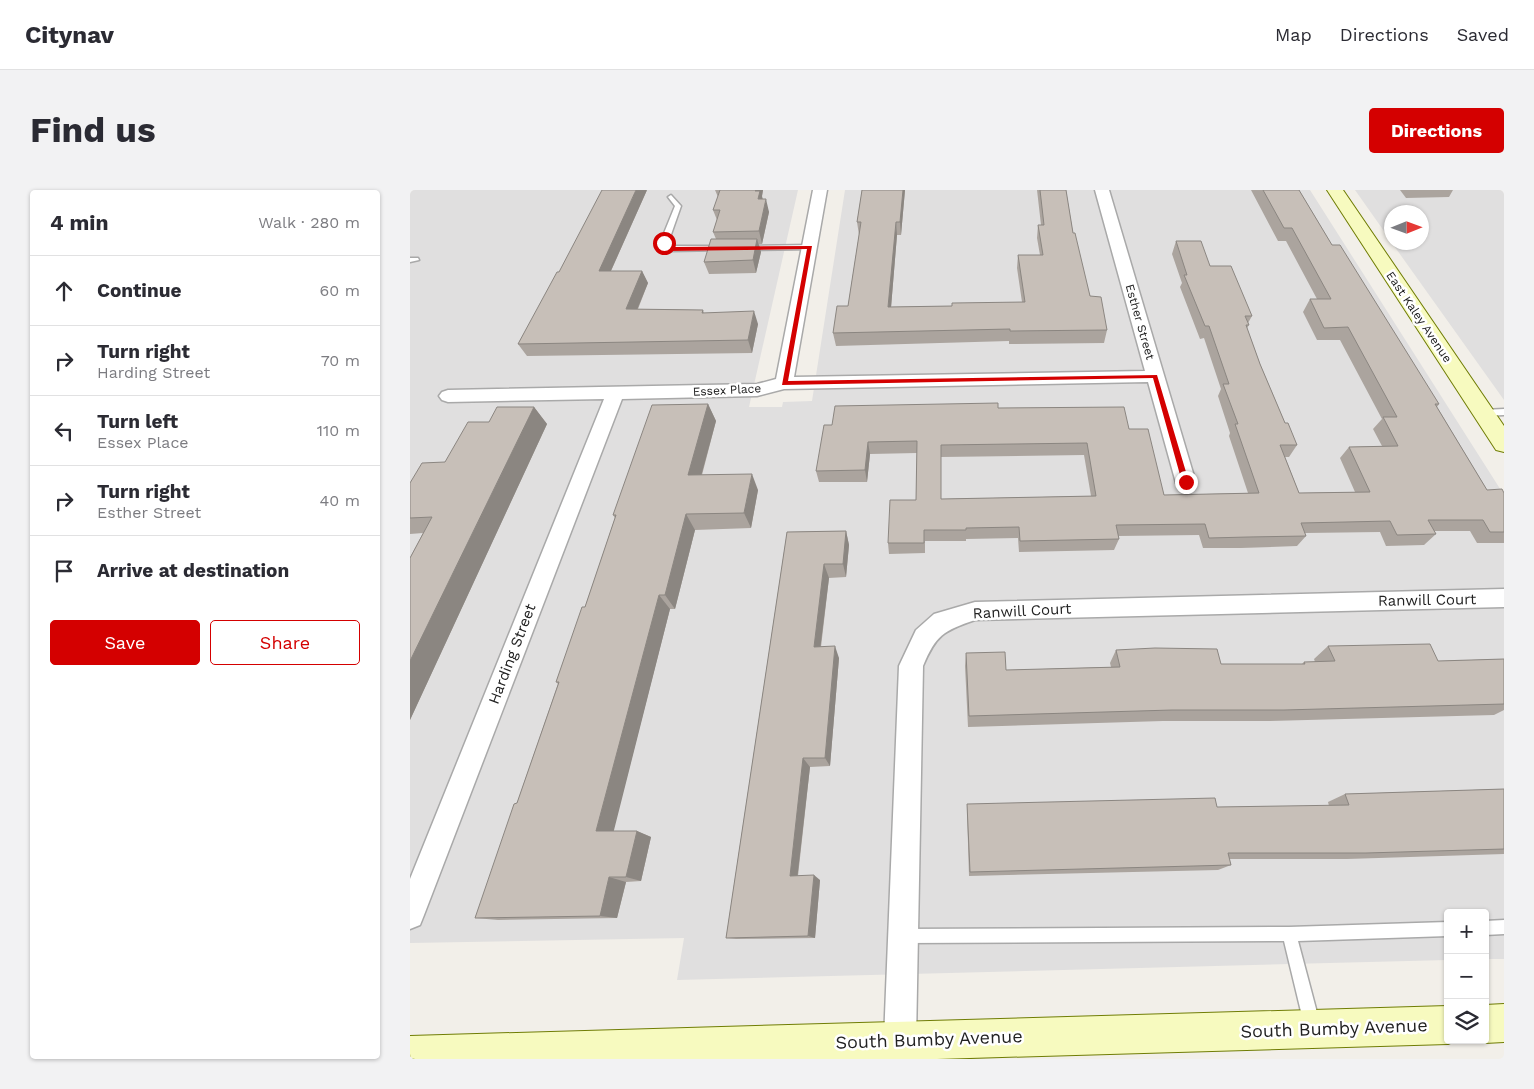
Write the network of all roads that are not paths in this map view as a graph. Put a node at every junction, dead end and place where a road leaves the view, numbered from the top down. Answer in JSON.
{"nodes":[{"id":1,"x":820,"y":190,"type":"edge"},
{"id":2,"x":1102,"y":190,"type":"edge"},
{"id":3,"x":1335,"y":190,"type":"edge"},
{"id":4,"x":671,"y":197,"type":"dead end"},
{"id":5,"x":730,"y":248,"type":"edge"},
{"id":6,"x":740,"y":248,"type":"edge"},
{"id":7,"x":810,"y":248,"type":"junction"},
{"id":8,"x":1155,"y":376,"type":"junction"},
{"id":9,"x":784,"y":383,"type":"junction"},
{"id":10,"x":615,"y":394,"type":"junction"},
{"id":11,"x":448,"y":396,"type":"dead end"},
{"id":12,"x":1504,"y":412,"type":"edge"},
{"id":13,"x":1483,"y":413,"type":"junction"},
{"id":14,"x":1504,"y":444,"type":"edge"},
{"id":15,"x":1186,"y":482,"type":"dead end"},
{"id":16,"x":1504,"y":598,"type":"edge"},
{"id":17,"x":410,"y":915,"type":"edge"},
{"id":18,"x":1504,"y":927,"type":"edge"},
{"id":19,"x":1489,"y":928,"type":"edge"},
{"id":20,"x":1444,"y":929,"type":"edge"},
{"id":21,"x":1290,"y":934,"type":"junction"},
{"id":22,"x":903,"y":936,"type":"junction"},
{"id":23,"x":1504,"y":1023,"type":"edge"},
{"id":24,"x":1489,"y":1024,"type":"edge"},
{"id":25,"x":1444,"y":1025,"type":"edge"},
{"id":26,"x":1313,"y":1028,"type":"junction"},
{"id":27,"x":900,"y":1040,"type":"junction"},
{"id":28,"x":410,"y":1055,"type":"edge"}],
"edges":[{"from":1,"to":7,"type":"street"},
{"from":2,"to":8,"type":"street","name":"Esther Street"},
{"from":3,"to":13,"type":"street","name":"East Kaley Avenue"},
{"from":4,"to":5,"type":"lane"},
{"from":6,"to":7,"type":"lane"},
{"from":7,"to":9,"type":"street"},
{"from":8,"to":9,"type":"street","name":"Essex Place"},
{"from":8,"to":15,"type":"street","name":"Esther Street"},
{"from":9,"to":10,"type":"street","name":"Essex Place"},
{"from":10,"to":11,"type":"street","name":"Essex Place"},
{"from":10,"to":17,"type":"street","name":"Harding Street"},
{"from":12,"to":13,"type":"lane"},
{"from":13,"to":14,"type":"street","name":"East Kaley Avenue"},
{"from":16,"to":22,"type":"street","name":"Ranwill Court"},
{"from":18,"to":19,"type":"lane"},
{"from":20,"to":21,"type":"lane"},
{"from":21,"to":22,"type":"lane"},
{"from":21,"to":26,"type":"lane"},
{"from":22,"to":27,"type":"street","name":"Ranwill Court"},
{"from":23,"to":24,"type":"street"},
{"from":25,"to":26,"type":"street","name":"South Bumby Avenue"},
{"from":26,"to":27,"type":"street","name":"South Bumby Avenue"},
{"from":27,"to":28,"type":"street","name":"South Bumby Avenue"}]}
